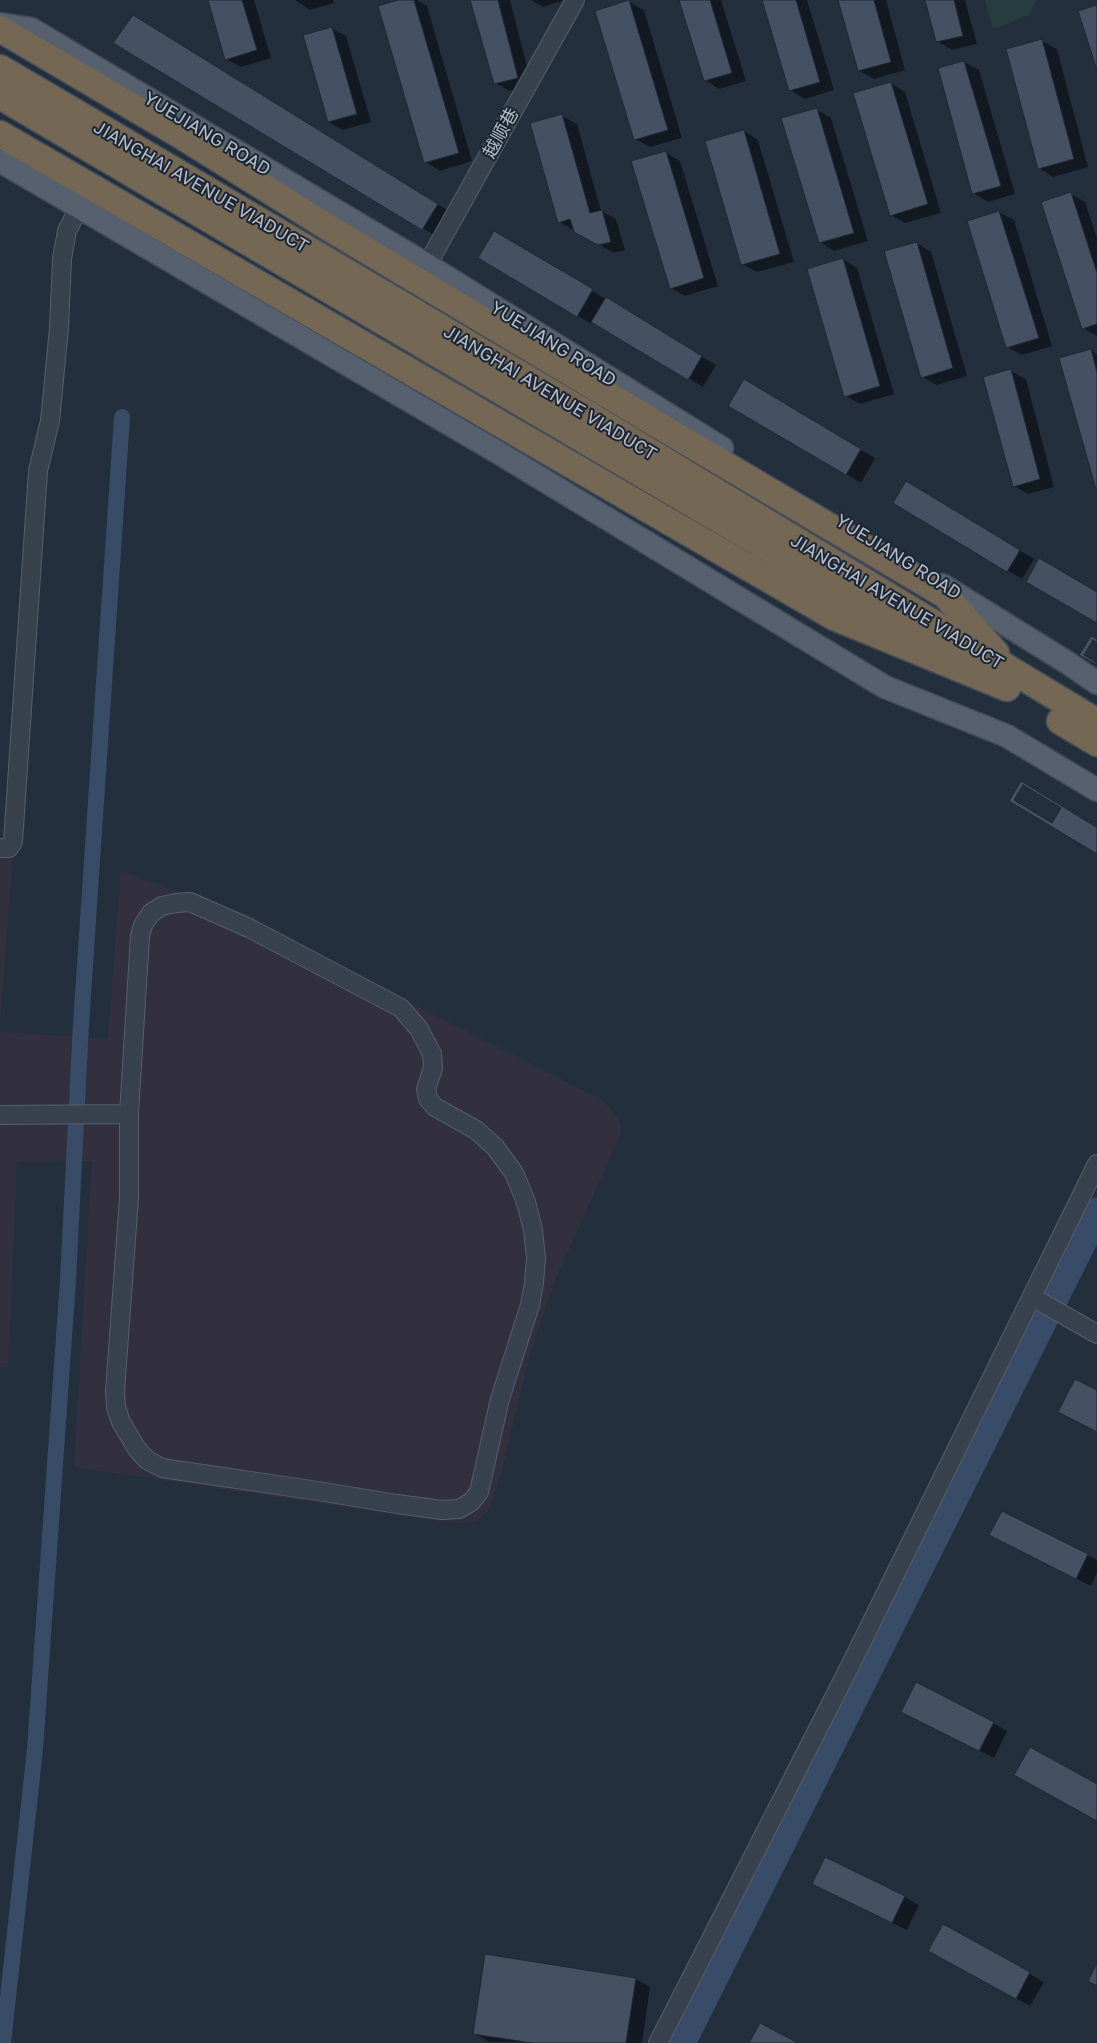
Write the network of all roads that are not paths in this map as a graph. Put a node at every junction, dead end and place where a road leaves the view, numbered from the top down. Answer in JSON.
{"nodes":[{"id":1,"x":575,"y":0,"type":"edge"},
{"id":2,"x":0,"y":24,"type":"edge"},
{"id":3,"x":0,"y":29,"type":"edge"},
{"id":4,"x":0,"y":68,"type":"edge"},
{"id":5,"x":0,"y":96,"type":"edge"},
{"id":6,"x":0,"y":134,"type":"edge"},
{"id":7,"x":0,"y":161,"type":"edge"},
{"id":8,"x":79,"y":207,"type":"junction"},
{"id":9,"x":427,"y":265,"type":"junction"},
{"id":10,"x":1010,"y":681,"type":"junction"},
{"id":11,"x":1097,"y":683,"type":"edge"},
{"id":12,"x":1097,"y":722,"type":"edge"},
{"id":13,"x":1097,"y":743,"type":"edge"},
{"id":14,"x":1097,"y":790,"type":"edge"},
{"id":15,"x":0,"y":848,"type":"edge"},
{"id":16,"x":129,"y":1114,"type":"junction"},
{"id":17,"x":0,"y":1116,"type":"edge"},
{"id":18,"x":1097,"y":1164,"type":"edge"},
{"id":19,"x":1032,"y":1297,"type":"junction"},
{"id":20,"x":1092,"y":1332,"type":"edge"},
{"id":21,"x":658,"y":2043,"type":"edge"}],
"edges":[{"from":1,"to":9,"type":"street","name":"越顺巷"},
{"from":2,"to":9,"type":"main road","name":"YUEJIANG ROAD"},
{"from":3,"to":10,"type":"highway"},
{"from":4,"to":10,"type":"highway","name":"JIANGHAI AVENUE VIADUCT"},
{"from":5,"to":10,"type":"highway","name":"JIANGHAI AVENUE VIADUCT"},
{"from":6,"to":10,"type":"highway"},
{"from":7,"to":8,"type":"main road"},
{"from":8,"to":14,"type":"main road"},
{"from":8,"to":15,"type":"street"},
{"from":9,"to":11,"type":"main road","name":"YUEJIANG ROAD"},
{"from":10,"to":12,"type":"highway","name":"JIANGHAI AVENUE VIADUCT"},
{"from":10,"to":13,"type":"highway","name":"JIANGHAI AVENUE VIADUCT"},
{"from":16,"to":16,"type":"street"},
{"from":16,"to":17,"type":"street"},
{"from":18,"to":19,"type":"street"},
{"from":19,"to":20,"type":"street"},
{"from":19,"to":21,"type":"street"}]}
